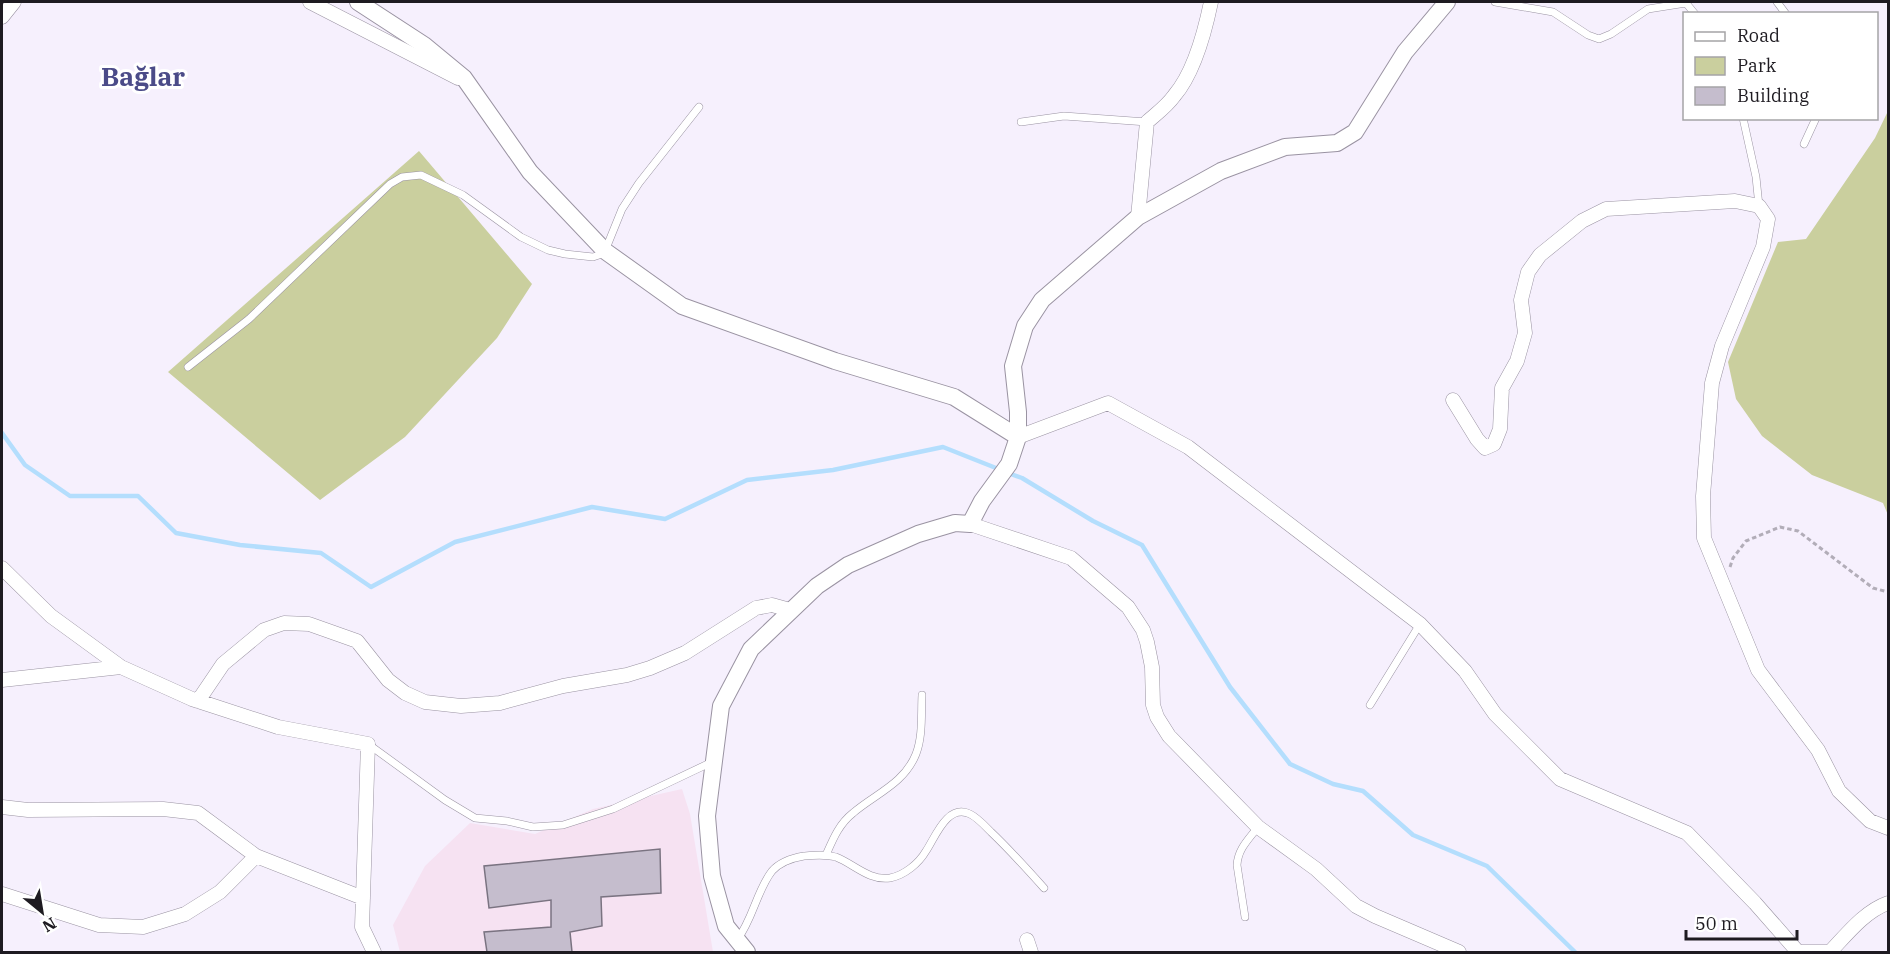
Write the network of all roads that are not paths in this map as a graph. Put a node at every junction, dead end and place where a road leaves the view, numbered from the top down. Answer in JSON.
{"nodes":[{"id":1,"x":14,"y":2,"type":"edge"},
{"id":2,"x":310,"y":2,"type":"edge"},
{"id":3,"x":358,"y":2,"type":"edge"},
{"id":4,"x":1211,"y":2,"type":"edge"},
{"id":5,"x":1447,"y":2,"type":"edge"},
{"id":6,"x":1495,"y":2,"type":"edge"},
{"id":7,"x":1687,"y":2,"type":"edge"},
{"id":8,"x":2,"y":17,"type":"edge"},
{"id":9,"x":468,"y":83,"type":"junction"},
{"id":10,"x":699,"y":107,"type":"dead end"},
{"id":11,"x":1743,"y":120,"type":"edge"},
{"id":12,"x":1815,"y":120,"type":"edge"},
{"id":13,"x":1021,"y":122,"type":"dead end"},
{"id":14,"x":1147,"y":122,"type":"junction"},
{"id":15,"x":1803,"y":144,"type":"dead end"},
{"id":16,"x":1759,"y":206,"type":"junction"},
{"id":17,"x":1138,"y":217,"type":"junction"},
{"id":18,"x":605,"y":251,"type":"junction"},
{"id":19,"x":188,"y":367,"type":"dead end"},
{"id":20,"x":1453,"y":400,"type":"dead end"},
{"id":21,"x":1018,"y":437,"type":"junction"},
{"id":22,"x":970,"y":524,"type":"junction"},
{"id":23,"x":2,"y":568,"type":"edge"},
{"id":24,"x":790,"y":610,"type":"junction"},
{"id":25,"x":1420,"y":624,"type":"junction"},
{"id":26,"x":121,"y":667,"type":"junction"},
{"id":27,"x":2,"y":680,"type":"edge"},
{"id":28,"x":922,"y":694,"type":"dead end"},
{"id":29,"x":198,"y":701,"type":"junction"},
{"id":30,"x":1370,"y":705,"type":"dead end"},
{"id":31,"x":368,"y":744,"type":"junction"},
{"id":32,"x":714,"y":761,"type":"junction"},
{"id":33,"x":2,"y":807,"type":"edge"},
{"id":34,"x":1258,"y":827,"type":"junction"},
{"id":35,"x":1888,"y":828,"type":"edge"},
{"id":36,"x":825,"y":855,"type":"junction"},
{"id":37,"x":256,"y":856,"type":"junction"},
{"id":38,"x":1044,"y":888,"type":"dead end"},
{"id":39,"x":2,"y":894,"type":"edge"},
{"id":40,"x":363,"y":898,"type":"junction"},
{"id":41,"x":1888,"y":903,"type":"edge"},
{"id":42,"x":1245,"y":917,"type":"dead end"},
{"id":43,"x":742,"y":946,"type":"edge"},
{"id":44,"x":374,"y":952,"type":"edge"},
{"id":45,"x":1459,"y":952,"type":"edge"}],
"edges":[{"from":1,"to":8,"type":"street"},
{"from":2,"to":9,"type":"street"},
{"from":3,"to":9,"type":"street"},
{"from":4,"to":14,"type":"street"},
{"from":5,"to":17,"type":"street"},
{"from":6,"to":7,"type":"lane"},
{"from":9,"to":18,"type":"street"},
{"from":10,"to":18,"type":"lane"},
{"from":11,"to":16,"type":"lane"},
{"from":12,"to":15,"type":"lane"},
{"from":13,"to":14,"type":"lane"},
{"from":14,"to":17,"type":"street"},
{"from":16,"to":20,"type":"street"},
{"from":16,"to":35,"type":"street"},
{"from":17,"to":21,"type":"street"},
{"from":18,"to":19,"type":"lane"},
{"from":18,"to":21,"type":"street"},
{"from":21,"to":22,"type":"street"},
{"from":21,"to":25,"type":"street"},
{"from":22,"to":24,"type":"street"},
{"from":22,"to":34,"type":"street"},
{"from":23,"to":26,"type":"street"},
{"from":24,"to":29,"type":"street"},
{"from":24,"to":32,"type":"street"},
{"from":25,"to":30,"type":"lane"},
{"from":25,"to":41,"type":"street"},
{"from":26,"to":27,"type":"street"},
{"from":26,"to":29,"type":"street"},
{"from":28,"to":36,"type":"lane"},
{"from":29,"to":31,"type":"street"},
{"from":31,"to":32,"type":"lane"},
{"from":31,"to":40,"type":"street"},
{"from":32,"to":43,"type":"street"},
{"from":33,"to":37,"type":"street"},
{"from":34,"to":42,"type":"lane"},
{"from":34,"to":45,"type":"street"},
{"from":36,"to":38,"type":"lane"},
{"from":36,"to":43,"type":"lane"},
{"from":37,"to":39,"type":"street"},
{"from":37,"to":40,"type":"street"},
{"from":40,"to":44,"type":"street"}]}
